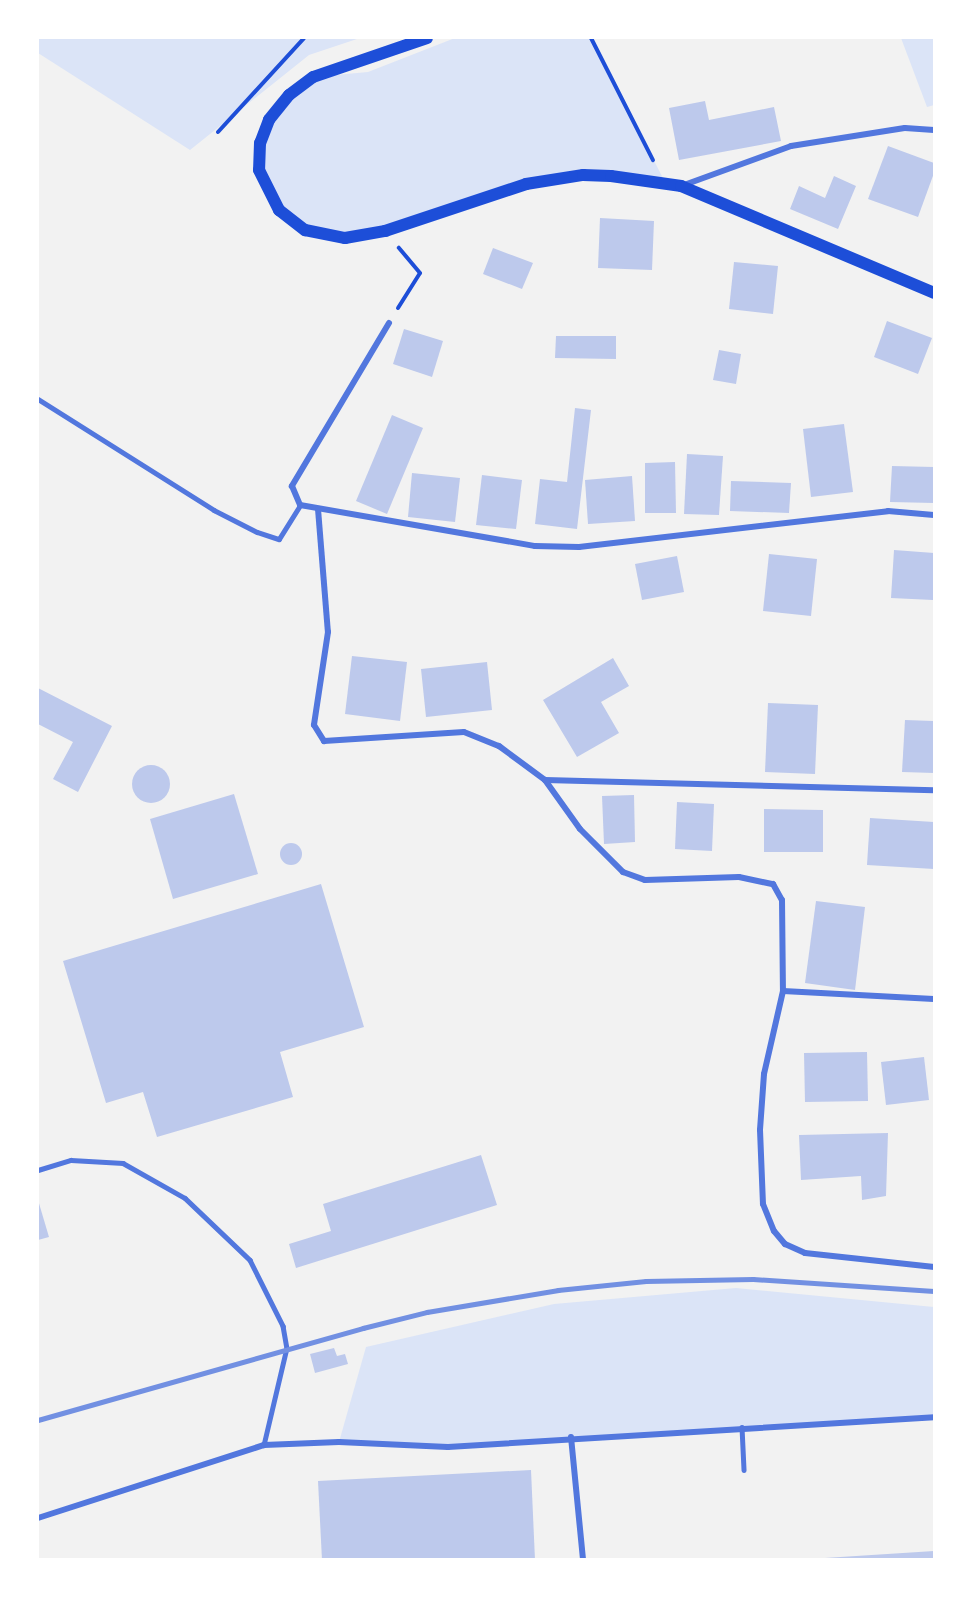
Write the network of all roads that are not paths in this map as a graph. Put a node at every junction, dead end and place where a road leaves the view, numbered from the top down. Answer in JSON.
{"nodes":[{"id":1,"x":427,"y":38,"type":"edge"},
{"id":2,"x":934,"y":130,"type":"edge"},
{"id":3,"x":681,"y":186,"type":"junction"},
{"id":4,"x":934,"y":292,"type":"edge"},
{"id":5,"x":389,"y":323,"type":"road end"},
{"id":6,"x":38,"y":399,"type":"edge"},
{"id":7,"x":300,"y":505,"type":"junction"},
{"id":8,"x":318,"y":509,"type":"junction"},
{"id":9,"x":934,"y":515,"type":"edge"},
{"id":10,"x":545,"y":780,"type":"junction"},
{"id":11,"x":934,"y":790,"type":"edge"},
{"id":12,"x":783,"y":991,"type":"junction"},
{"id":13,"x":934,"y":999,"type":"edge"},
{"id":14,"x":38,"y":1170,"type":"edge"},
{"id":15,"x":934,"y":1267,"type":"edge"},
{"id":16,"x":934,"y":1417,"type":"edge"},
{"id":17,"x":742,"y":1427,"type":"junction"},
{"id":18,"x":571,"y":1437,"type":"junction"},
{"id":19,"x":264,"y":1445,"type":"junction"},
{"id":20,"x":744,"y":1470,"type":"dead end"},
{"id":21,"x":38,"y":1518,"type":"edge"},
{"id":22,"x":583,"y":1560,"type":"edge"}],
"edges":[{"from":1,"to":3,"type":"main road"},
{"from":2,"to":3,"type":"street"},
{"from":3,"to":4,"type":"main road"},
{"from":5,"to":7,"type":"street"},
{"from":6,"to":7,"type":"lane"},
{"from":7,"to":8,"type":"street"},
{"from":8,"to":9,"type":"street"},
{"from":8,"to":10,"type":"street"},
{"from":10,"to":11,"type":"street"},
{"from":10,"to":12,"type":"street"},
{"from":12,"to":13,"type":"street"},
{"from":12,"to":15,"type":"street"},
{"from":14,"to":19,"type":"lane"},
{"from":16,"to":17,"type":"street"},
{"from":17,"to":18,"type":"street"},
{"from":17,"to":20,"type":"lane"},
{"from":18,"to":19,"type":"street"},
{"from":18,"to":22,"type":"street"},
{"from":19,"to":21,"type":"street"}]}
